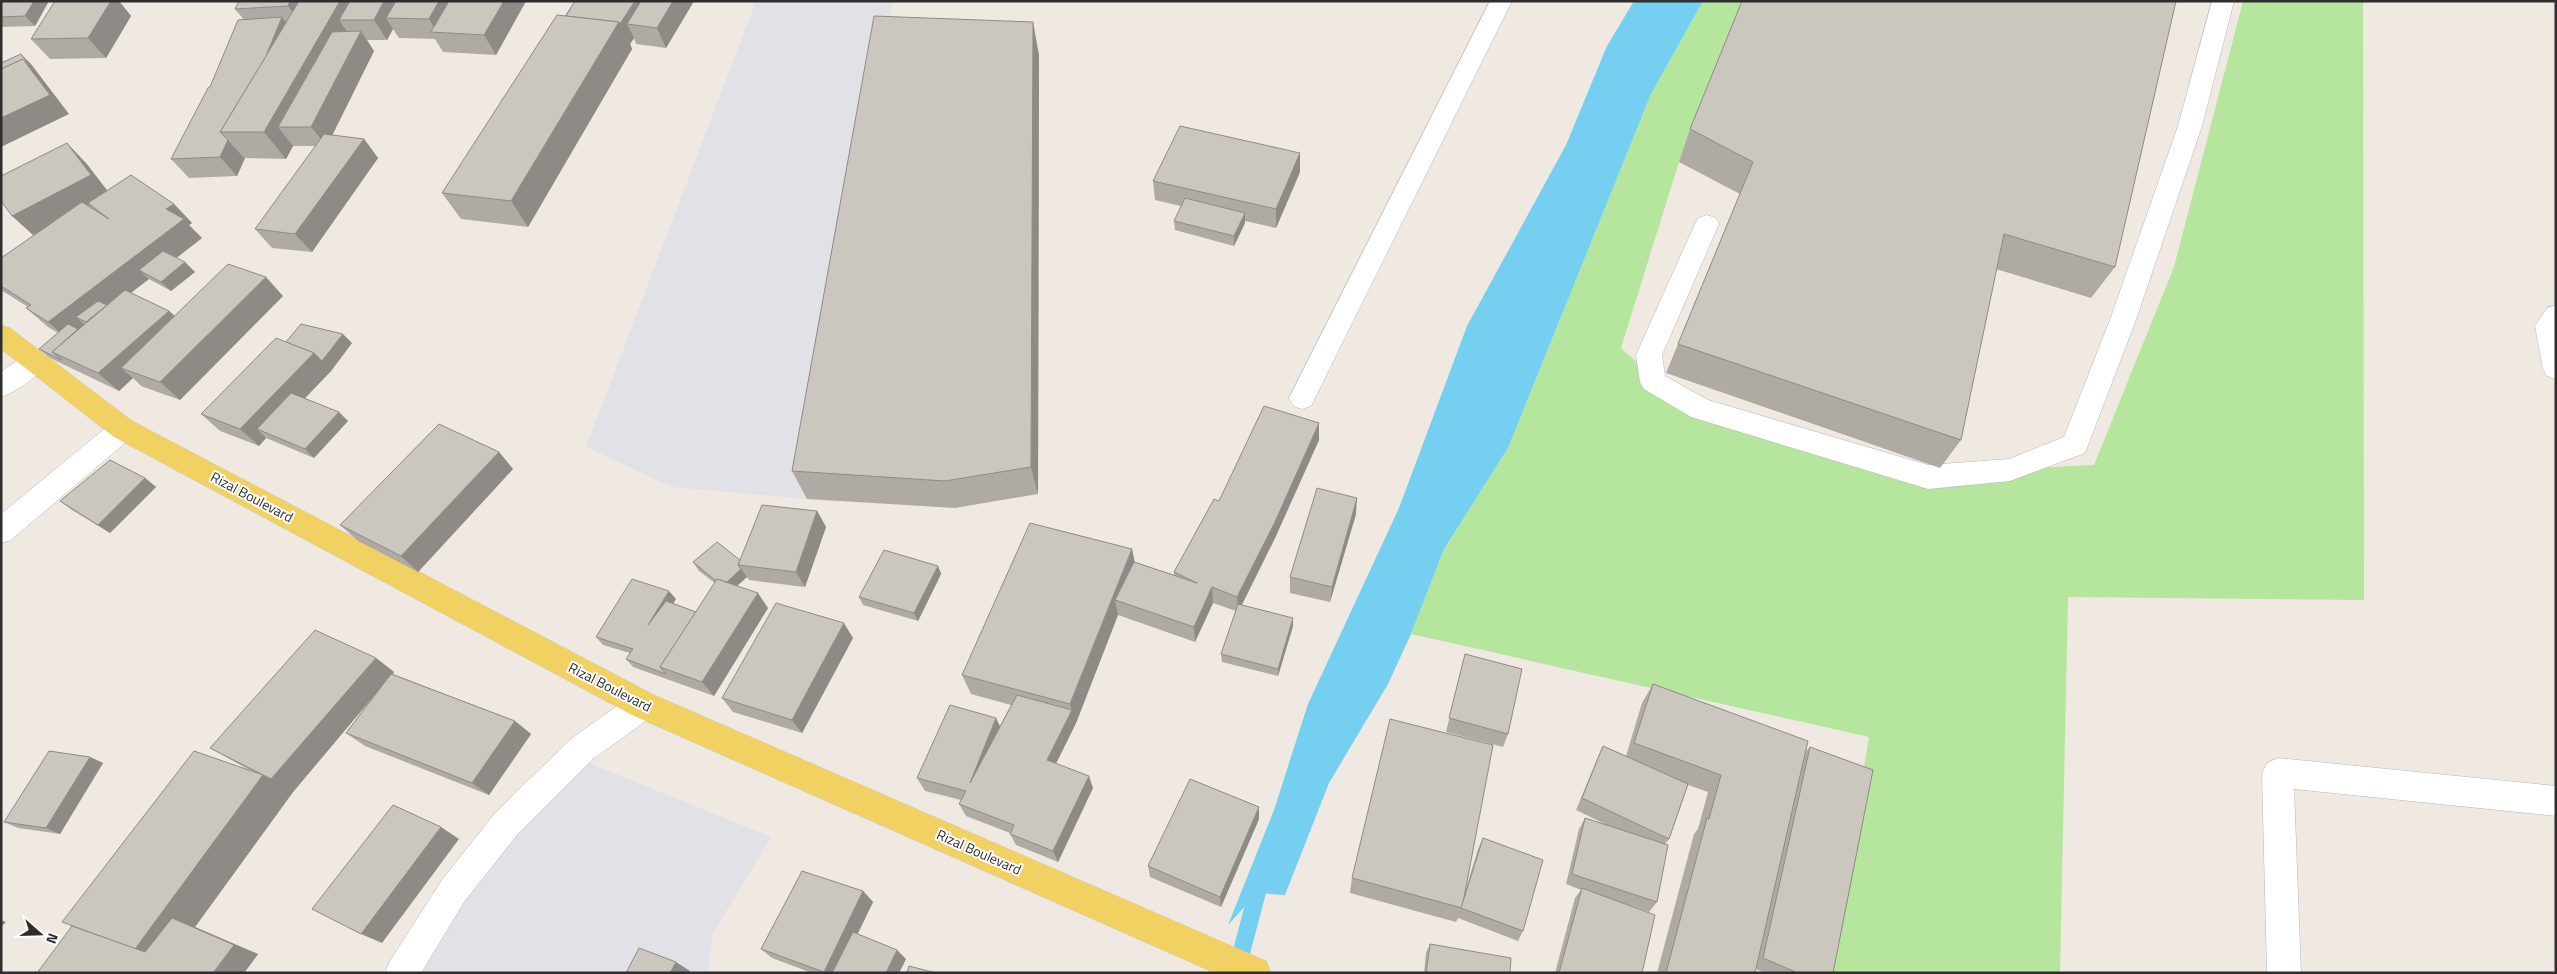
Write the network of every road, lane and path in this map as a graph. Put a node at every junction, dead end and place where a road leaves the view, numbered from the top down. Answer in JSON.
{"nodes":[{"id":1,"x":1501,"y":1,"type":"edge"},
{"id":2,"x":2223,"y":1,"type":"edge"},
{"id":3,"x":1707,"y":224,"type":"dead end"},
{"id":4,"x":2556,"y":315,"type":"edge"},
{"id":5,"x":1,"y":334,"type":"edge"},
{"id":6,"x":35,"y":361,"type":"junction"},
{"id":7,"x":2556,"y":369,"type":"edge"},
{"id":8,"x":1,"y":386,"type":"edge"},
{"id":9,"x":1302,"y":398,"type":"dead end"},
{"id":10,"x":123,"y":429,"type":"junction"},
{"id":11,"x":1,"y":531,"type":"edge"},
{"id":12,"x":643,"y":705,"type":"junction"},
{"id":13,"x":2556,"y":801,"type":"edge"},
{"id":14,"x":402,"y":973,"type":"edge"},
{"id":15,"x":1254,"y":973,"type":"edge"},
{"id":16,"x":2284,"y":973,"type":"edge"}],
"edges":[{"from":1,"to":9,"type":"street"},
{"from":2,"to":3,"type":"street"},
{"from":4,"to":7,"type":"street"},
{"from":5,"to":6,"type":"main road","name":"Rizal Boulevard"},
{"from":6,"to":8,"type":"street"},
{"from":6,"to":10,"type":"main road","name":"Rizal Boulevard"},
{"from":10,"to":11,"type":"street"},
{"from":10,"to":12,"type":"main road","name":"Rizal Boulevard"},
{"from":12,"to":14,"type":"street"},
{"from":12,"to":15,"type":"main road","name":"Rizal Boulevard"},
{"from":13,"to":16,"type":"street"}]}
